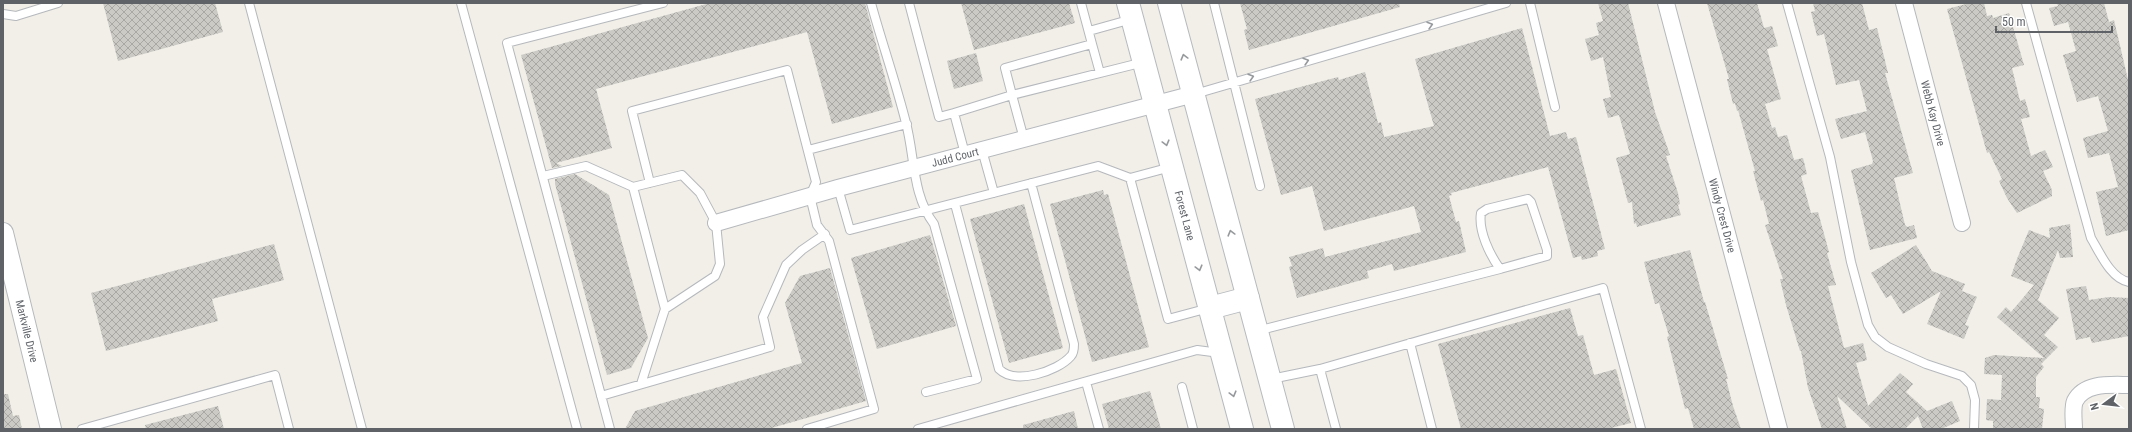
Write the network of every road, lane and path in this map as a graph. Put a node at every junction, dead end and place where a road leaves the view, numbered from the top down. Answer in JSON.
{"nodes":[{"id":1,"x":58,"y":3,"type":"edge"},
{"id":2,"x":249,"y":3,"type":"edge"},
{"id":3,"x":461,"y":3,"type":"edge"},
{"id":4,"x":662,"y":3,"type":"edge"},
{"id":5,"x":871,"y":3,"type":"edge"},
{"id":6,"x":909,"y":3,"type":"edge"},
{"id":7,"x":1082,"y":3,"type":"edge"},
{"id":8,"x":1170,"y":3,"type":"edge"},
{"id":9,"x":1214,"y":3,"type":"edge"},
{"id":10,"x":1506,"y":3,"type":"edge"},
{"id":11,"x":1530,"y":3,"type":"edge"},
{"id":12,"x":1666,"y":3,"type":"edge"},
{"id":13,"x":1787,"y":3,"type":"edge"},
{"id":14,"x":1904,"y":3,"type":"edge"},
{"id":15,"x":2026,"y":3,"type":"edge"},
{"id":16,"x":1130,"y":11,"type":"edge"},
{"id":17,"x":3,"y":14,"type":"edge"},
{"id":18,"x":1089,"y":31,"type":"junction"},
{"id":19,"x":1092,"y":44,"type":"junction"},
{"id":20,"x":1144,"y":62,"type":"junction"},
{"id":21,"x":1100,"y":73,"type":"junction"},
{"id":22,"x":1234,"y":82,"type":"junction"},
{"id":23,"x":1194,"y":94,"type":"junction"},
{"id":24,"x":1012,"y":95,"type":"junction"},
{"id":25,"x":1156,"y":105,"type":"junction"},
{"id":26,"x":1555,"y":107,"type":"dead end"},
{"id":27,"x":954,"y":113,"type":"junction"},
{"id":28,"x":907,"y":124,"type":"junction"},
{"id":29,"x":1024,"y":139,"type":"junction"},
{"id":30,"x":808,"y":150,"type":"junction"},
{"id":31,"x":982,"y":150,"type":"junction"},
{"id":32,"x":965,"y":154,"type":"junction"},
{"id":33,"x":1172,"y":167,"type":"junction"},
{"id":34,"x":913,"y":168,"type":"junction"},
{"id":35,"x":543,"y":176,"type":"junction"},
{"id":36,"x":1130,"y":178,"type":"junction"},
{"id":37,"x":650,"y":183,"type":"junction"},
{"id":38,"x":1031,"y":183,"type":"junction"},
{"id":39,"x":1260,"y":186,"type":"dead end"},
{"id":40,"x":633,"y":187,"type":"junction"},
{"id":41,"x":838,"y":188,"type":"junction"},
{"id":42,"x":994,"y":193,"type":"junction"},
{"id":43,"x":810,"y":196,"type":"junction"},
{"id":44,"x":956,"y":204,"type":"junction"},
{"id":45,"x":924,"y":211,"type":"junction"},
{"id":46,"x":716,"y":223,"type":"junction"},
{"id":47,"x":1962,"y":223,"type":"dead end"},
{"id":48,"x":3,"y":233,"type":"edge"},
{"id":49,"x":824,"y":234,"type":"junction"},
{"id":50,"x":1500,"y":269,"type":"junction"},
{"id":51,"x":2129,"y":282,"type":"edge"},
{"id":52,"x":1248,"y":298,"type":"junction"},
{"id":53,"x":1210,"y":308,"type":"junction"},
{"id":54,"x":665,"y":309,"type":"junction"},
{"id":55,"x":1257,"y":331,"type":"junction"},
{"id":56,"x":1410,"y":344,"type":"junction"},
{"id":57,"x":1222,"y":353,"type":"junction"},
{"id":58,"x":1320,"y":369,"type":"junction"},
{"id":59,"x":1270,"y":379,"type":"junction"},
{"id":60,"x":1086,"y":382,"type":"junction"},
{"id":61,"x":641,"y":384,"type":"junction"},
{"id":62,"x":2129,"y":385,"type":"edge"},
{"id":63,"x":1182,"y":387,"type":"dead end"},
{"id":64,"x":926,"y":392,"type":"dead end"},
{"id":65,"x":601,"y":396,"type":"junction"},
{"id":66,"x":100,"y":427,"type":"edge"},
{"id":67,"x":51,"y":429,"type":"edge"},
{"id":68,"x":82,"y":429,"type":"edge"},
{"id":69,"x":289,"y":429,"type":"edge"},
{"id":70,"x":362,"y":429,"type":"edge"},
{"id":71,"x":577,"y":429,"type":"edge"},
{"id":72,"x":610,"y":429,"type":"edge"},
{"id":73,"x":807,"y":429,"type":"edge"},
{"id":74,"x":918,"y":429,"type":"edge"},
{"id":75,"x":1099,"y":429,"type":"edge"},
{"id":76,"x":1193,"y":429,"type":"edge"},
{"id":77,"x":1242,"y":429,"type":"edge"},
{"id":78,"x":1283,"y":429,"type":"edge"},
{"id":79,"x":1336,"y":429,"type":"edge"},
{"id":80,"x":1432,"y":429,"type":"edge"},
{"id":81,"x":1641,"y":429,"type":"edge"},
{"id":82,"x":1780,"y":429,"type":"edge"},
{"id":83,"x":1974,"y":429,"type":"edge"},
{"id":84,"x":2074,"y":429,"type":"edge"}],
"edges":[{"from":1,"to":17,"type":"lane"},
{"from":2,"to":70,"type":"lane"},
{"from":3,"to":71,"type":"lane"},
{"from":4,"to":35,"type":"lane"},
{"from":5,"to":28,"type":"lane"},
{"from":6,"to":27,"type":"lane"},
{"from":7,"to":18,"type":"lane"},
{"from":23,"to":8,"type":"main road","one_way":true},
{"from":9,"to":22,"type":"lane"},
{"from":22,"to":10,"type":"lane","one_way":true},
{"from":11,"to":26,"type":"lane"},
{"from":12,"to":82,"type":"street","name":"Windy Crest Drive"},
{"from":13,"to":83,"type":"lane"},
{"from":14,"to":47,"type":"street","name":"Webb Kay Drive"},
{"from":15,"to":51,"type":"lane"},
{"from":16,"to":18,"type":"lane"},
{"from":16,"to":20,"type":"main road","name":"Forest Lane"},
{"from":18,"to":19,"type":"lane"},
{"from":19,"to":21,"type":"lane"},
{"from":19,"to":24,"type":"lane"},
{"from":20,"to":21,"type":"lane"},
{"from":20,"to":25,"type":"main road","name":"Forest Lane"},
{"from":21,"to":24,"type":"lane"},
{"from":22,"to":23,"type":"lane"},
{"from":22,"to":39,"type":"lane"},
{"from":23,"to":25,"type":"street","name":"Judd Court"},
{"from":52,"to":23,"type":"main road","one_way":true},
{"from":24,"to":27,"type":"lane"},
{"from":24,"to":29,"type":"lane"},
{"from":25,"to":29,"type":"street","name":"Judd Court"},
{"from":25,"to":33,"type":"main road","name":"Forest Lane","one_way":true},
{"from":27,"to":32,"type":"lane"},
{"from":28,"to":30,"type":"lane"},
{"from":28,"to":34,"type":"lane"},
{"from":29,"to":31,"type":"street","name":"Judd Court"},
{"from":30,"to":37,"type":"lane"},
{"from":30,"to":43,"type":"lane"},
{"from":31,"to":32,"type":"street","name":"Judd Court"},
{"from":31,"to":42,"type":"lane"},
{"from":32,"to":34,"type":"street","name":"Judd Court"},
{"from":33,"to":36,"type":"lane"},
{"from":33,"to":53,"type":"main road","name":"Forest Lane","one_way":true},
{"from":34,"to":41,"type":"street","name":"Judd Court"},
{"from":34,"to":45,"type":"lane"},
{"from":35,"to":40,"type":"lane"},
{"from":35,"to":65,"type":"lane"},
{"from":36,"to":38,"type":"lane"},
{"from":36,"to":53,"type":"lane"},
{"from":37,"to":40,"type":"lane"},
{"from":37,"to":46,"type":"lane"},
{"from":38,"to":42,"type":"lane"},
{"from":38,"to":44,"type":"lane"},
{"from":40,"to":54,"type":"lane"},
{"from":41,"to":43,"type":"street","name":"Judd Court"},
{"from":41,"to":45,"type":"lane"},
{"from":42,"to":44,"type":"lane"},
{"from":43,"to":46,"type":"street","name":"Judd Court"},
{"from":43,"to":49,"type":"lane"},
{"from":44,"to":45,"type":"lane"},
{"from":45,"to":64,"type":"lane"},
{"from":46,"to":54,"type":"lane"},
{"from":48,"to":67,"type":"street","name":"Markville Drive"},
{"from":49,"to":61,"type":"lane"},
{"from":49,"to":73,"type":"lane"},
{"from":50,"to":50,"type":"lane"},
{"from":50,"to":55,"type":"lane"},
{"from":52,"to":53,"type":"main road"},
{"from":52,"to":55,"type":"main road"},
{"from":53,"to":57,"type":"main road","name":"Forest Lane"},
{"from":54,"to":61,"type":"lane"},
{"from":55,"to":59,"type":"main road"},
{"from":56,"to":58,"type":"lane"},
{"from":56,"to":80,"type":"lane"},
{"from":56,"to":81,"type":"lane"},
{"from":57,"to":60,"type":"lane"},
{"from":57,"to":77,"type":"main road","name":"Forest Lane","one_way":true},
{"from":58,"to":59,"type":"lane"},
{"from":58,"to":79,"type":"lane"},
{"from":59,"to":78,"type":"main road"},
{"from":60,"to":74,"type":"lane"},
{"from":60,"to":75,"type":"lane"},
{"from":61,"to":65,"type":"lane"},
{"from":62,"to":84,"type":"street"},
{"from":63,"to":76,"type":"lane"},
{"from":65,"to":72,"type":"lane"},
{"from":66,"to":68,"type":"lane"},
{"from":66,"to":69,"type":"lane"}]}
